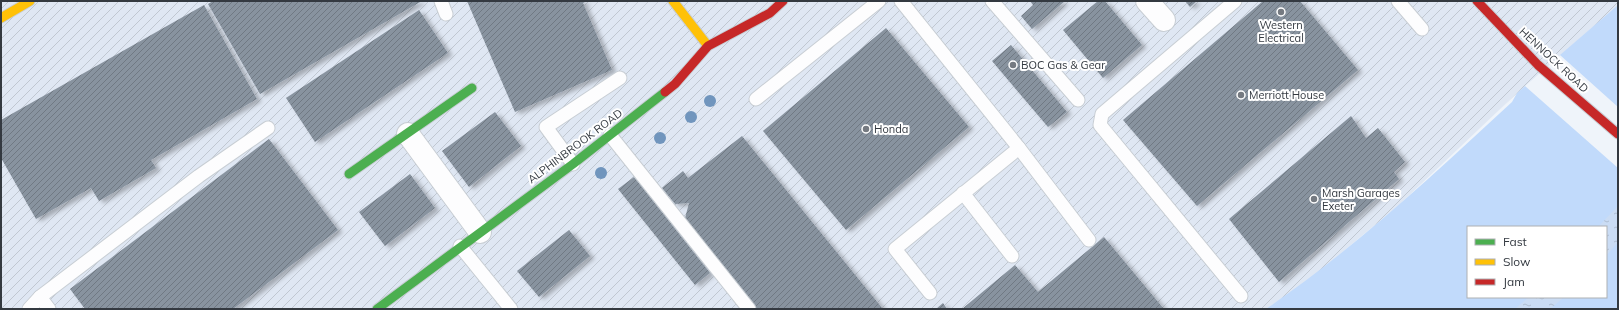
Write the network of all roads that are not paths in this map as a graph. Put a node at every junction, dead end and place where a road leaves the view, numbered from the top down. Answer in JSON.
{"nodes":[{"id":1,"x":30,"y":1,"type":"edge"},
{"id":2,"x":441,"y":1,"type":"edge"},
{"id":3,"x":673,"y":1,"type":"edge"},
{"id":4,"x":783,"y":1,"type":"edge"},
{"id":5,"x":879,"y":1,"type":"edge"},
{"id":6,"x":901,"y":1,"type":"edge"},
{"id":7,"x":992,"y":1,"type":"edge"},
{"id":8,"x":1147,"y":1,"type":"edge"},
{"id":9,"x":1234,"y":1,"type":"edge"},
{"id":10,"x":1398,"y":1,"type":"edge"},
{"id":11,"x":1477,"y":1,"type":"edge"},
{"id":12,"x":446,"y":14,"type":"dead end"},
{"id":13,"x":1,"y":18,"type":"edge"},
{"id":14,"x":1164,"y":20,"type":"dead end"},
{"id":15,"x":1422,"y":29,"type":"dead end"},
{"id":16,"x":708,"y":46,"type":"junction"},
{"id":17,"x":620,"y":78,"type":"dead end"},
{"id":18,"x":472,"y":88,"type":"dead end"},
{"id":19,"x":756,"y":99,"type":"dead end"},
{"id":20,"x":1078,"y":100,"type":"dead end"},
{"id":21,"x":268,"y":128,"type":"dead end"},
{"id":22,"x":408,"y":134,"type":"junction"},
{"id":23,"x":1618,"y":134,"type":"edge"},
{"id":24,"x":610,"y":135,"type":"junction"},
{"id":25,"x":1019,"y":148,"type":"junction"},
{"id":26,"x":573,"y":164,"type":"junction"},
{"id":27,"x":349,"y":174,"type":"dead end"},
{"id":28,"x":963,"y":193,"type":"junction"},
{"id":29,"x":480,"y":232,"type":"junction"},
{"id":30,"x":1089,"y":240,"type":"dead end"},
{"id":31,"x":460,"y":246,"type":"junction"},
{"id":32,"x":1012,"y":256,"type":"dead end"},
{"id":33,"x":930,"y":294,"type":"dead end"},
{"id":34,"x":1241,"y":296,"type":"dead end"},
{"id":35,"x":40,"y":297,"type":"junction"},
{"id":36,"x":28,"y":309,"type":"edge"},
{"id":37,"x":49,"y":309,"type":"edge"},
{"id":38,"x":377,"y":309,"type":"edge"},
{"id":39,"x":511,"y":309,"type":"edge"},
{"id":40,"x":749,"y":309,"type":"edge"}],
"edges":[{"from":1,"to":13,"type":"main road"},
{"from":2,"to":12,"type":"lane"},
{"from":3,"to":16,"type":"main road"},
{"from":4,"to":16,"type":"main road","name":"ALPHINBROOK ROAD"},
{"from":5,"to":19,"type":"lane"},
{"from":6,"to":25,"type":"lane"},
{"from":7,"to":20,"type":"lane"},
{"from":8,"to":14,"type":"street"},
{"from":9,"to":34,"type":"lane"},
{"from":10,"to":15,"type":"lane"},
{"from":11,"to":23,"type":"main road","name":"HENNOCK ROAD"},
{"from":16,"to":24,"type":"main road","name":"ALPHINBROOK ROAD"},
{"from":17,"to":26,"type":"lane"},
{"from":18,"to":22,"type":"main road"},
{"from":21,"to":35,"type":"lane"},
{"from":22,"to":27,"type":"main road"},
{"from":22,"to":29,"type":"street"},
{"from":24,"to":26,"type":"main road","name":"ALPHINBROOK ROAD"},
{"from":24,"to":40,"type":"lane"},
{"from":25,"to":28,"type":"lane"},
{"from":25,"to":30,"type":"lane"},
{"from":26,"to":29,"type":"main road","name":"ALPHINBROOK ROAD"},
{"from":28,"to":32,"type":"lane"},
{"from":28,"to":33,"type":"lane"},
{"from":29,"to":31,"type":"main road","name":"ALPHINBROOK ROAD"},
{"from":31,"to":38,"type":"main road","name":"ALPHINBROOK ROAD"},
{"from":31,"to":39,"type":"lane"},
{"from":35,"to":36,"type":"lane"},
{"from":35,"to":37,"type":"lane"}]}
